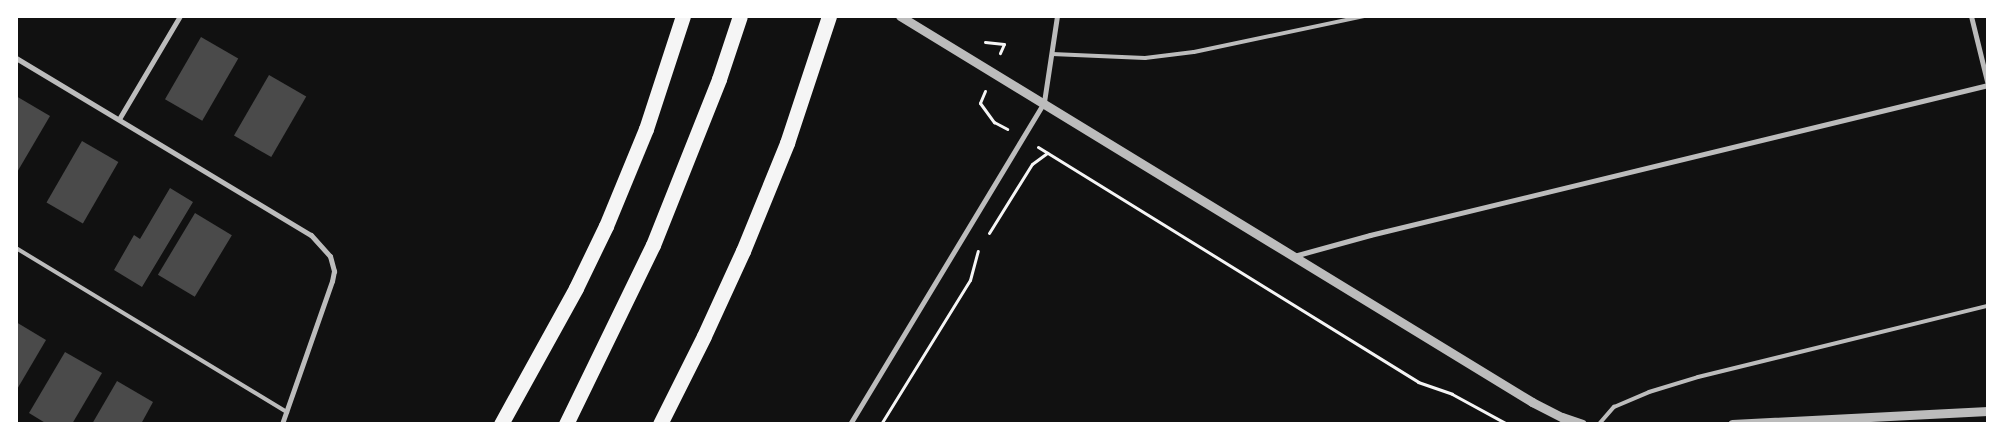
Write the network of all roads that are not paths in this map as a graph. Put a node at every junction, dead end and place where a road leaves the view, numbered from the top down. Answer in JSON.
{"nodes":[{"id":1,"x":180,"y":16,"type":"edge"},
{"id":2,"x":683,"y":16,"type":"edge"},
{"id":3,"x":740,"y":16,"type":"edge"},
{"id":4,"x":829,"y":16,"type":"edge"},
{"id":5,"x":900,"y":16,"type":"edge"},
{"id":6,"x":1057,"y":16,"type":"edge"},
{"id":7,"x":1366,"y":16,"type":"edge"},
{"id":8,"x":1971,"y":16,"type":"edge"},
{"id":9,"x":1052,"y":54,"type":"junction"},
{"id":10,"x":16,"y":58,"type":"edge"},
{"id":11,"x":1988,"y":85,"type":"edge"},
{"id":12,"x":1044,"y":102,"type":"junction"},
{"id":13,"x":118,"y":119,"type":"junction"},
{"id":14,"x":16,"y":248,"type":"edge"},
{"id":15,"x":1294,"y":256,"type":"junction"},
{"id":16,"x":1988,"y":306,"type":"edge"},
{"id":17,"x":1988,"y":411,"type":"edge"},
{"id":18,"x":286,"y":412,"type":"junction"},
{"id":19,"x":282,"y":424,"type":"edge"},
{"id":20,"x":501,"y":424,"type":"edge"},
{"id":21,"x":566,"y":424,"type":"edge"},
{"id":22,"x":660,"y":424,"type":"edge"},
{"id":23,"x":850,"y":424,"type":"edge"},
{"id":24,"x":1582,"y":424,"type":"edge"},
{"id":25,"x":1599,"y":424,"type":"edge"},
{"id":26,"x":1732,"y":424,"type":"edge"}],
"edges":[{"from":1,"to":13,"type":"street"},
{"from":2,"to":20,"type":"highway"},
{"from":3,"to":21,"type":"highway"},
{"from":4,"to":22,"type":"highway"},
{"from":5,"to":12,"type":"street"},
{"from":6,"to":9,"type":"street"},
{"from":7,"to":9,"type":"lane"},
{"from":8,"to":11,"type":"street"},
{"from":9,"to":12,"type":"street"},
{"from":10,"to":13,"type":"street"},
{"from":11,"to":15,"type":"street"},
{"from":12,"to":15,"type":"street"},
{"from":12,"to":23,"type":"street"},
{"from":13,"to":18,"type":"street"},
{"from":14,"to":18,"type":"lane"},
{"from":15,"to":24,"type":"street"},
{"from":16,"to":25,"type":"lane"},
{"from":17,"to":26,"type":"street"},
{"from":18,"to":19,"type":"street"}]}
